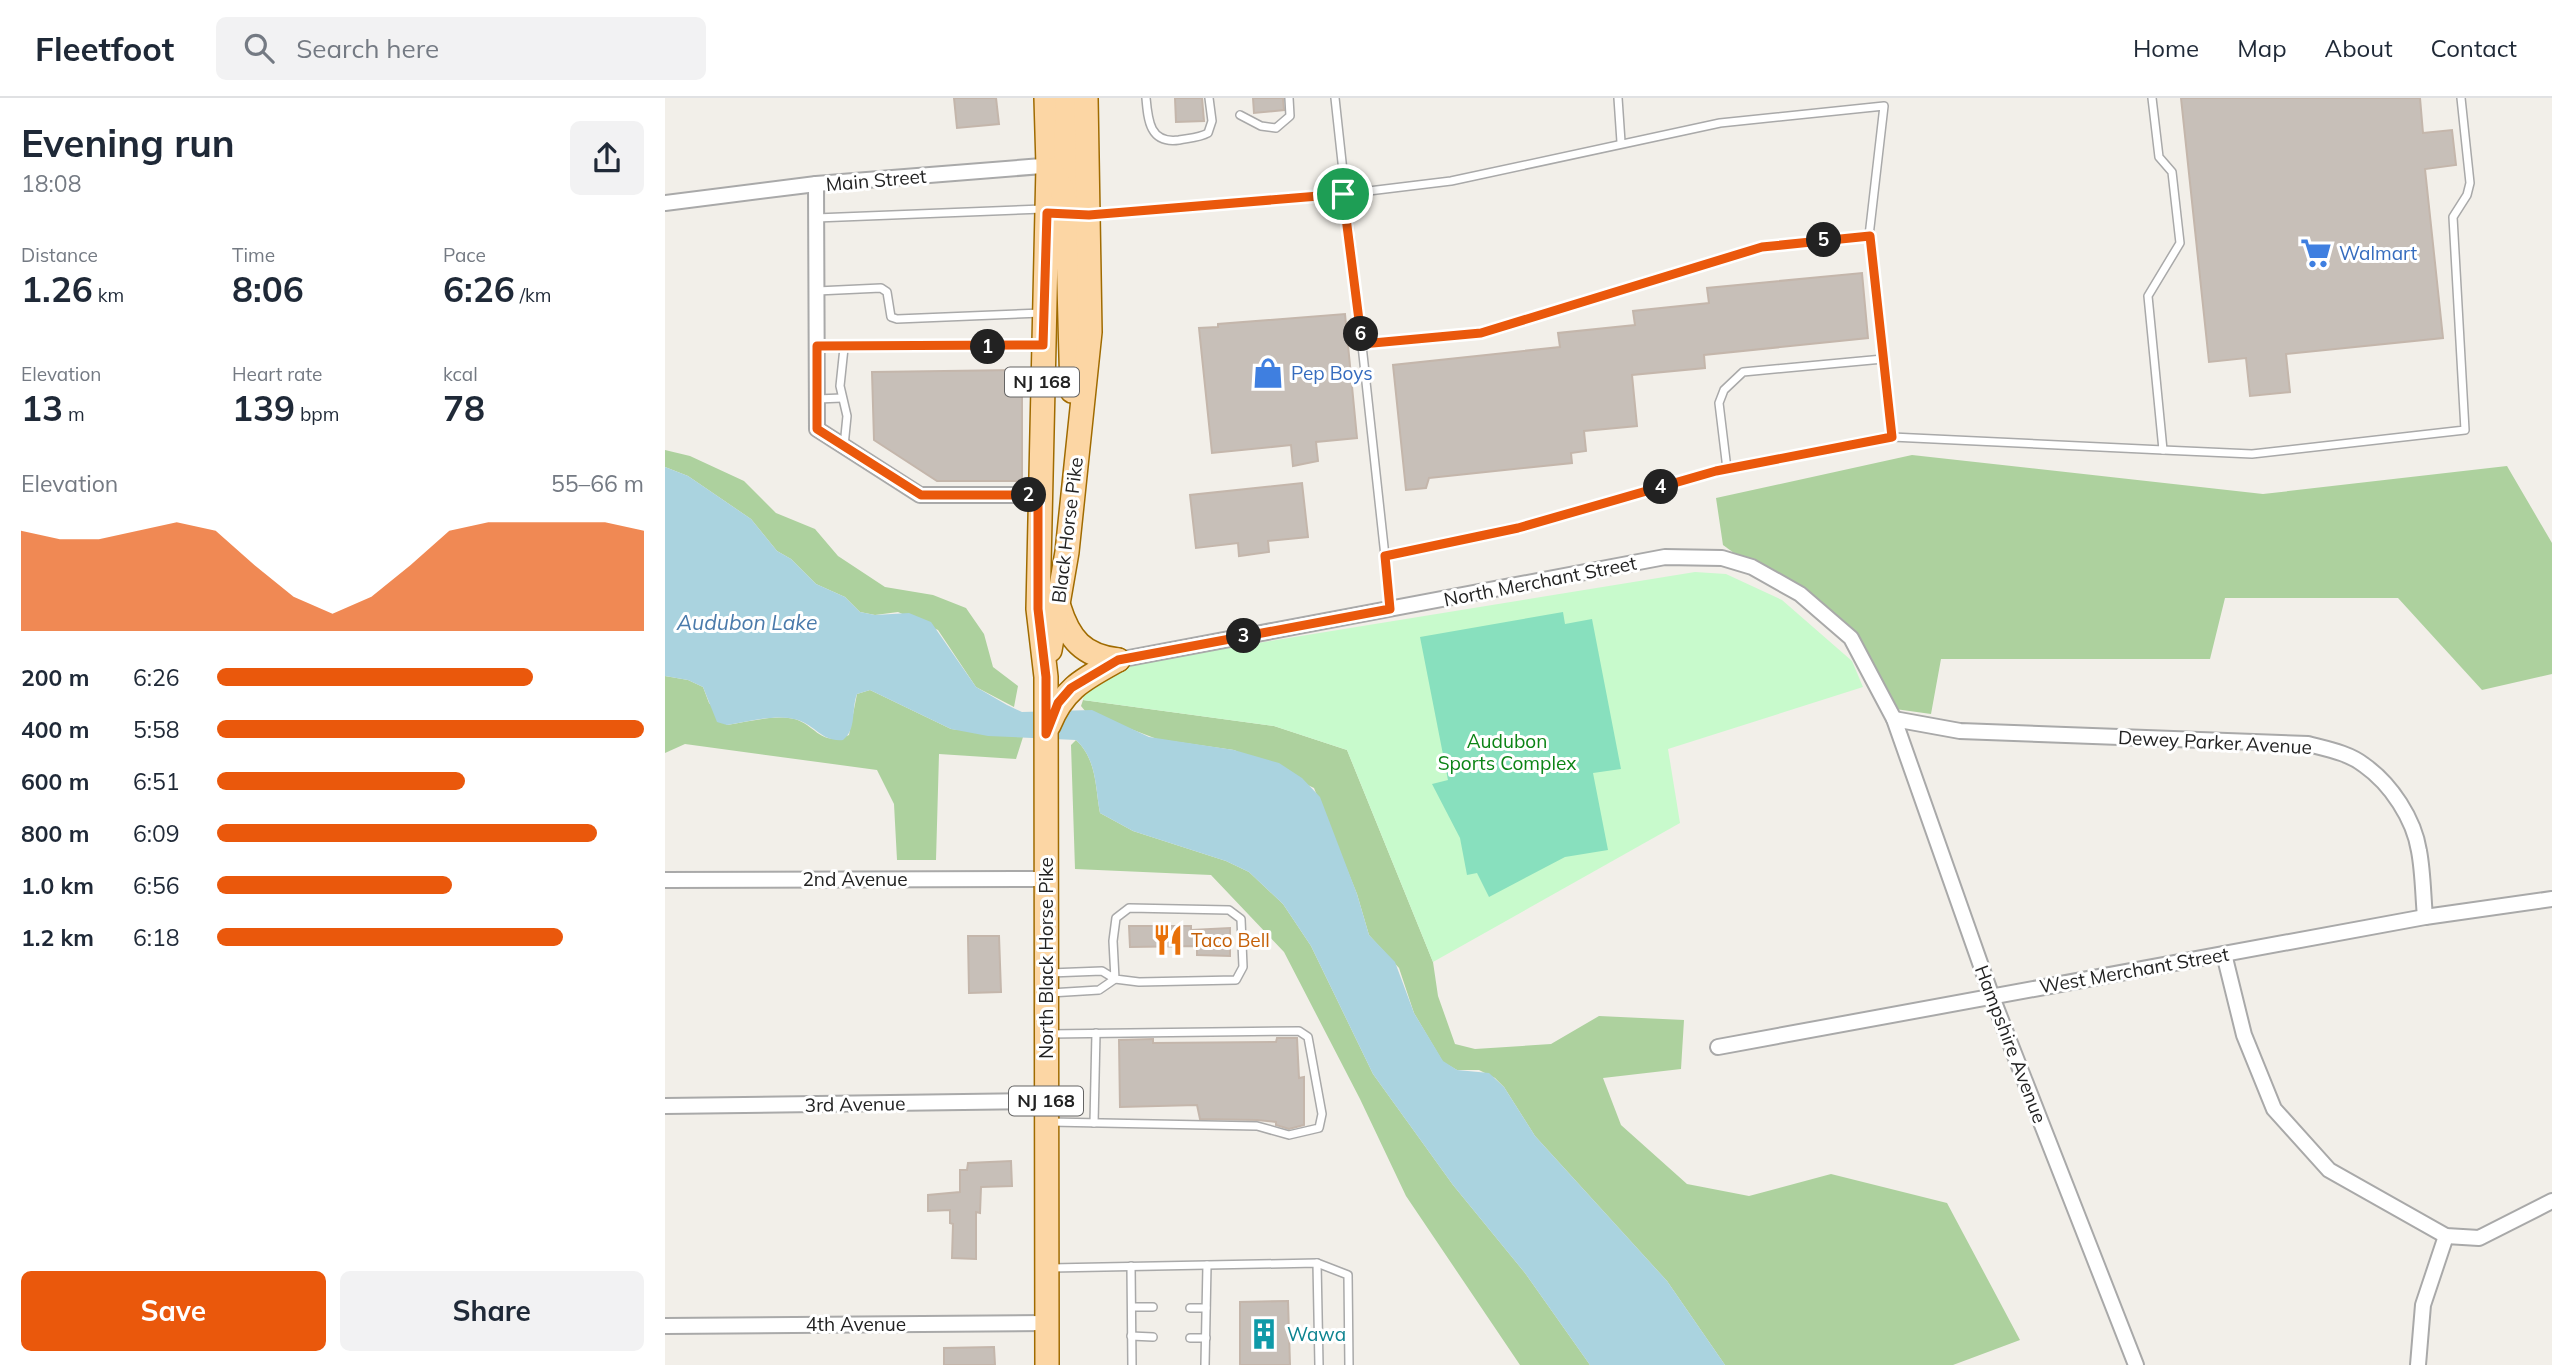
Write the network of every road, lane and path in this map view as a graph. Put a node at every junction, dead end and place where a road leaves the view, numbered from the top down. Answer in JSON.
{"nodes":[{"id":1,"x":1047,"y":98,"type":"edge"},
{"id":2,"x":1067,"y":98,"type":"edge"},
{"id":3,"x":1086,"y":98,"type":"edge"},
{"id":4,"x":1146,"y":98,"type":"edge"},
{"id":5,"x":1209,"y":98,"type":"edge"},
{"id":6,"x":1289,"y":98,"type":"edge"},
{"id":7,"x":1335,"y":98,"type":"edge"},
{"id":8,"x":1618,"y":98,"type":"edge"},
{"id":9,"x":2152,"y":98,"type":"edge"},
{"id":10,"x":2461,"y":98,"type":"edge"},
{"id":11,"x":1884,"y":102,"type":"edge"},
{"id":12,"x":1241,"y":115,"type":"dead end"},
{"id":13,"x":1621,"y":142,"type":"junction"},
{"id":14,"x":1068,"y":164,"type":"junction"},
{"id":15,"x":816,"y":184,"type":"junction"},
{"id":16,"x":1343,"y":194,"type":"junction"},
{"id":17,"x":665,"y":203,"type":"edge"},
{"id":18,"x":1063,"y":213,"type":"junction"},
{"id":19,"x":816,"y":218,"type":"junction"},
{"id":20,"x":1870,"y":236,"type":"junction"},
{"id":21,"x":817,"y":291,"type":"junction"},
{"id":22,"x":1044,"y":313,"type":"junction"},
{"id":23,"x":1362,"y":344,"type":"junction"},
{"id":24,"x":1043,"y":345,"type":"junction"},
{"id":25,"x":817,"y":346,"type":"junction"},
{"id":26,"x":844,"y":348,"type":"junction"},
{"id":27,"x":1883,"y":359,"type":"junction"},
{"id":28,"x":842,"y":398,"type":"junction"},
{"id":29,"x":817,"y":399,"type":"junction"},
{"id":30,"x":1892,"y":437,"type":"junction"},
{"id":31,"x":844,"y":446,"type":"junction"},
{"id":32,"x":2163,"y":450,"type":"junction"},
{"id":33,"x":1727,"y":469,"type":"junction"},
{"id":34,"x":1038,"y":495,"type":"junction"},
{"id":35,"x":1385,"y":556,"type":"junction"},
{"id":36,"x":1058,"y":604,"type":"junction"},
{"id":37,"x":1390,"y":609,"type":"junction"},
{"id":38,"x":1118,"y":660,"type":"junction"},
{"id":39,"x":1046,"y":677,"type":"junction"},
{"id":40,"x":1052,"y":703,"type":"junction"},
{"id":41,"x":1894,"y":719,"type":"junction"},
{"id":42,"x":1046,"y":879,"type":"junction"},
{"id":43,"x":665,"y":880,"type":"edge"},
{"id":44,"x":2552,"y":899,"type":"edge"},
{"id":45,"x":2425,"y":916,"type":"junction"},
{"id":46,"x":2224,"y":954,"type":"junction"},
{"id":47,"x":1115,"y":979,"type":"junction"},
{"id":48,"x":1046,"y":983,"type":"junction"},
{"id":49,"x":1992,"y":997,"type":"junction"},
{"id":50,"x":1096,"y":1033,"type":"junction"},
{"id":51,"x":1046,"y":1034,"type":"junction"},
{"id":52,"x":1718,"y":1047,"type":"dead end"},
{"id":53,"x":665,"y":1106,"type":"edge"},
{"id":54,"x":1046,"y":1111,"type":"junction"},
{"id":55,"x":1094,"y":1123,"type":"junction"},
{"id":56,"x":2552,"y":1201,"type":"edge"},
{"id":57,"x":2446,"y":1236,"type":"junction"},
{"id":58,"x":1317,"y":1263,"type":"junction"},
{"id":59,"x":1207,"y":1265,"type":"junction"},
{"id":60,"x":1131,"y":1266,"type":"junction"},
{"id":61,"x":1047,"y":1268,"type":"junction"},
{"id":62,"x":1132,"y":1307,"type":"junction"},
{"id":63,"x":1153,"y":1307,"type":"dead end"},
{"id":64,"x":1189,"y":1308,"type":"dead end"},
{"id":65,"x":1206,"y":1308,"type":"junction"},
{"id":66,"x":1047,"y":1323,"type":"junction"},
{"id":67,"x":665,"y":1326,"type":"edge"},
{"id":68,"x":1132,"y":1336,"type":"junction"},
{"id":69,"x":1153,"y":1337,"type":"dead end"},
{"id":70,"x":1190,"y":1338,"type":"dead end"},
{"id":71,"x":1206,"y":1338,"type":"junction"},
{"id":72,"x":1047,"y":1365,"type":"edge"},
{"id":73,"x":1132,"y":1365,"type":"edge"},
{"id":74,"x":1205,"y":1365,"type":"edge"},
{"id":75,"x":1319,"y":1365,"type":"edge"},
{"id":76,"x":1349,"y":1365,"type":"edge"},
{"id":77,"x":2136,"y":1365,"type":"edge"},
{"id":78,"x":2418,"y":1365,"type":"edge"}],
"edges":[{"from":1,"to":14,"type":"main road","name":"Black Horse Pike","number":"NJ 168"},
{"from":2,"to":14,"type":"main road"},
{"from":3,"to":14,"type":"main road","name":"Black Horse Pike","number":"NJ 168"},
{"from":4,"to":5,"type":"lane"},
{"from":6,"to":12,"type":"lane"},
{"from":7,"to":16,"type":"lane"},
{"from":8,"to":13,"type":"lane"},
{"from":9,"to":32,"type":"lane"},
{"from":10,"to":32,"type":"lane"},
{"from":11,"to":13,"type":"lane"},
{"from":11,"to":20,"type":"lane"},
{"from":13,"to":16,"type":"lane"},
{"from":14,"to":15,"type":"street","name":"Main Street"},
{"from":14,"to":18,"type":"main road","name":"Black Horse Pike","number":"NJ 168"},
{"from":14,"to":18,"type":"main road"},
{"from":15,"to":17,"type":"street","name":"Main Street"},
{"from":15,"to":19,"type":"street"},
{"from":16,"to":18,"type":"lane"},
{"from":16,"to":23,"type":"lane"},
{"from":18,"to":19,"type":"lane"},
{"from":18,"to":22,"type":"main road","name":"Black Horse Pike","number":"NJ 168"},
{"from":18,"to":36,"type":"main road","name":"Black Horse Pike","number":"NJ 168"},
{"from":19,"to":21,"type":"street"},
{"from":20,"to":23,"type":"lane"},
{"from":20,"to":27,"type":"lane"},
{"from":21,"to":22,"type":"lane"},
{"from":21,"to":25,"type":"street"},
{"from":22,"to":24,"type":"main road","name":"Black Horse Pike","number":"NJ 168"},
{"from":23,"to":35,"type":"lane"},
{"from":24,"to":26,"type":"lane"},
{"from":24,"to":34,"type":"main road","name":"Black Horse Pike","number":"NJ 168"},
{"from":25,"to":26,"type":"lane"},
{"from":25,"to":29,"type":"street"},
{"from":26,"to":28,"type":"lane"},
{"from":27,"to":30,"type":"lane"},
{"from":27,"to":33,"type":"lane"},
{"from":28,"to":29,"type":"lane"},
{"from":28,"to":31,"type":"lane"},
{"from":29,"to":31,"type":"street"},
{"from":30,"to":32,"type":"lane"},
{"from":30,"to":33,"type":"lane"},
{"from":31,"to":34,"type":"street"},
{"from":33,"to":35,"type":"lane"},
{"from":34,"to":39,"type":"main road","name":"Black Horse Pike","number":"NJ 168"},
{"from":35,"to":37,"type":"lane"},
{"from":36,"to":38,"type":"main road"},
{"from":36,"to":39,"type":"main road","name":"Black Horse Pike","number":"NJ 168"},
{"from":37,"to":38,"type":"street","name":"North Merchant Street"},
{"from":37,"to":41,"type":"street","name":"North Merchant Street"},
{"from":38,"to":40,"type":"main road"},
{"from":39,"to":40,"type":"main road","name":"North Black Horse Pike","number":"NJ 168"},
{"from":40,"to":42,"type":"main road","name":"North Black Horse Pike","number":"NJ 168"},
{"from":41,"to":45,"type":"street","name":"Dewey Parker Avenue"},
{"from":41,"to":49,"type":"street","name":"Hampshire Avenue"},
{"from":42,"to":43,"type":"street","name":"2nd Avenue"},
{"from":42,"to":48,"type":"main road","name":"North Black Horse Pike","number":"NJ 168"},
{"from":44,"to":45,"type":"street","name":"West Merchant Street"},
{"from":45,"to":46,"type":"street","name":"West Merchant Street"},
{"from":46,"to":49,"type":"street","name":"West Merchant Street"},
{"from":46,"to":57,"type":"street"},
{"from":47,"to":47,"type":"lane"},
{"from":47,"to":48,"type":"lane"},
{"from":47,"to":48,"type":"lane"},
{"from":48,"to":51,"type":"main road","name":"North Black Horse Pike","number":"NJ 168"},
{"from":49,"to":52,"type":"street","name":"West Merchant Street"},
{"from":49,"to":77,"type":"street","name":"Hampshire Avenue"},
{"from":50,"to":51,"type":"lane"},
{"from":50,"to":55,"type":"lane"},
{"from":50,"to":55,"type":"lane"},
{"from":51,"to":54,"type":"main road","name":"North Black Horse Pike","number":"NJ 168"},
{"from":53,"to":54,"type":"street","name":"3rd Avenue"},
{"from":54,"to":55,"type":"lane"},
{"from":54,"to":61,"type":"main road","name":"North Black Horse Pike","number":"NJ 168"},
{"from":56,"to":57,"type":"street"},
{"from":57,"to":78,"type":"street"},
{"from":58,"to":59,"type":"lane"},
{"from":58,"to":75,"type":"lane"},
{"from":58,"to":76,"type":"lane"},
{"from":59,"to":60,"type":"lane"},
{"from":59,"to":65,"type":"lane"},
{"from":60,"to":61,"type":"lane"},
{"from":60,"to":62,"type":"lane"},
{"from":61,"to":66,"type":"main road","name":"North Black Horse Pike","number":"NJ 168"},
{"from":62,"to":63,"type":"lane"},
{"from":62,"to":68,"type":"lane"},
{"from":64,"to":65,"type":"lane"},
{"from":65,"to":71,"type":"lane"},
{"from":66,"to":67,"type":"street","name":"4th Avenue"},
{"from":66,"to":72,"type":"main road","number":"NJ 168"},
{"from":68,"to":69,"type":"lane"},
{"from":68,"to":73,"type":"lane"},
{"from":70,"to":71,"type":"lane"},
{"from":71,"to":74,"type":"lane"}]}
